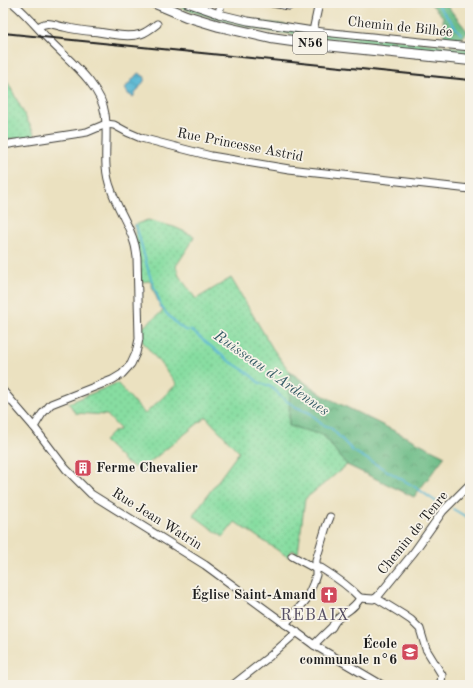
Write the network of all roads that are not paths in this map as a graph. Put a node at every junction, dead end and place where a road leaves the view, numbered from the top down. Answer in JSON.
{"nodes":[{"id":1,"x":13,"y":3,"type":"edge"},
{"id":2,"x":155,"y":3,"type":"edge"},
{"id":3,"x":187,"y":3,"type":"edge"},
{"id":4,"x":221,"y":3,"type":"edge"},
{"id":5,"x":272,"y":3,"type":"edge"},
{"id":6,"x":319,"y":3,"type":"edge"},
{"id":7,"x":289,"y":6,"type":"dead end"},
{"id":8,"x":219,"y":14,"type":"junction"},
{"id":9,"x":157,"y":24,"type":"dead end"},
{"id":10,"x":38,"y":27,"type":"junction"},
{"id":11,"x":313,"y":31,"type":"junction"},
{"id":12,"x":470,"y":47,"type":"edge"},
{"id":13,"x":470,"y":60,"type":"edge"},
{"id":14,"x":106,"y":124,"type":"junction"},
{"id":15,"x":3,"y":145,"type":"edge"},
{"id":16,"x":470,"y":189,"type":"edge"},
{"id":17,"x":3,"y":391,"type":"edge"},
{"id":18,"x":34,"y":427,"type":"junction"},
{"id":19,"x":470,"y":484,"type":"edge"},
{"id":20,"x":330,"y":517,"type":"dead end"},
{"id":21,"x":292,"y":556,"type":"dead end"},
{"id":22,"x":316,"y":569,"type":"junction"},
{"id":23,"x":360,"y":598,"type":"junction"},
{"id":24,"x":376,"y":598,"type":"junction"},
{"id":25,"x":285,"y":624,"type":"junction"},
{"id":26,"x":297,"y":632,"type":"junction"},
{"id":27,"x":314,"y":645,"type":"junction"},
{"id":28,"x":233,"y":685,"type":"edge"},
{"id":29,"x":382,"y":685,"type":"edge"},
{"id":30,"x":438,"y":685,"type":"edge"}],
"edges":[{"from":1,"to":10,"type":"street"},
{"from":2,"to":13,"type":"highway","number":"N56"},
{"from":3,"to":8,"type":"street","name":"Chemin de Bilhée"},
{"from":4,"to":8,"type":"street"},
{"from":5,"to":7,"type":"street"},
{"from":6,"to":11,"type":"street"},
{"from":8,"to":11,"type":"street","name":"Chemin de Bilhée"},
{"from":9,"to":10,"type":"street"},
{"from":10,"to":14,"type":"street"},
{"from":11,"to":12,"type":"street","name":"Chemin de Bilhée"},
{"from":14,"to":15,"type":"street"},
{"from":14,"to":16,"type":"street","name":"Rue Princesse Astrid"},
{"from":14,"to":18,"type":"street"},
{"from":17,"to":18,"type":"street","name":"Rue Jean Watrin"},
{"from":18,"to":25,"type":"street","name":"Rue Jean Watrin"},
{"from":19,"to":24,"type":"street","name":"Chemin de Tenre"},
{"from":20,"to":22,"type":"street"},
{"from":21,"to":22,"type":"street"},
{"from":22,"to":23,"type":"street"},
{"from":22,"to":25,"type":"street"},
{"from":23,"to":24,"type":"street"},
{"from":23,"to":27,"type":"street"},
{"from":24,"to":30,"type":"street"},
{"from":25,"to":26,"type":"street","name":"Rue Jean Watrin"},
{"from":26,"to":27,"type":"street","name":"Rue Jean Watrin"},
{"from":26,"to":28,"type":"street"},
{"from":27,"to":29,"type":"street","name":"Rue Jean Watrin"}]}
